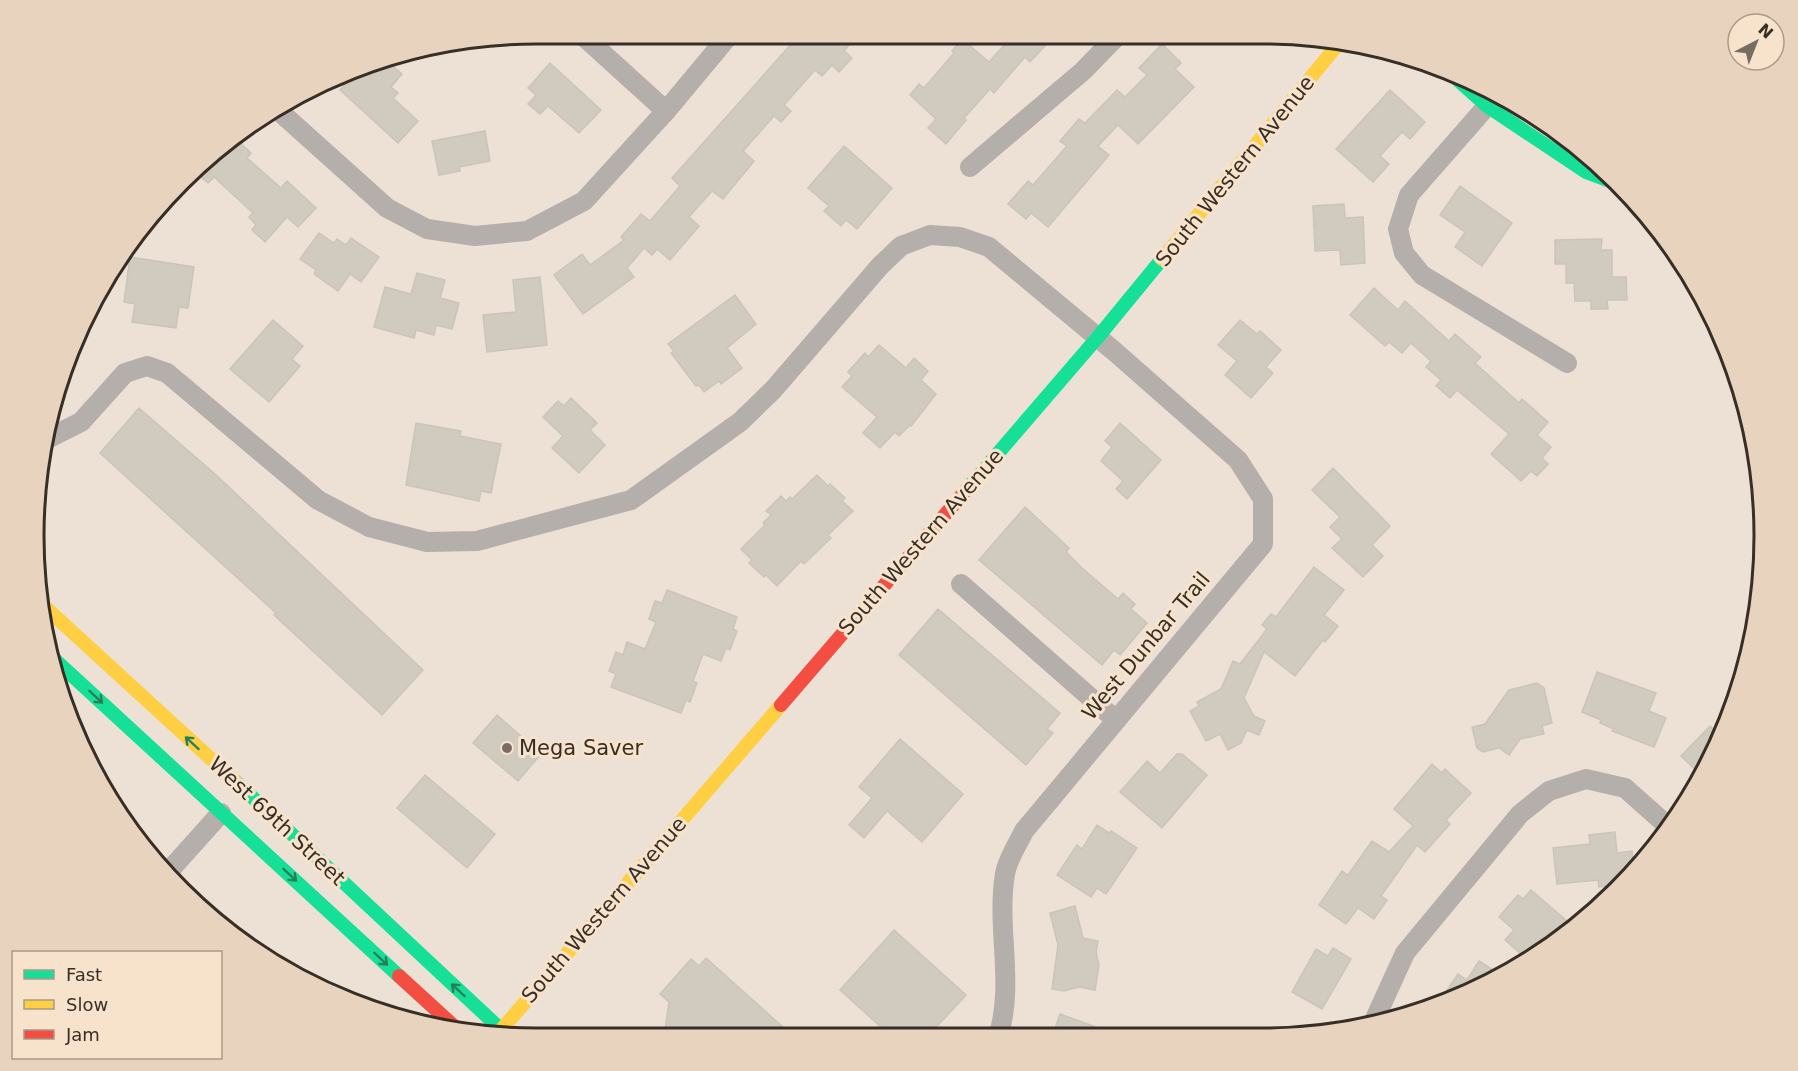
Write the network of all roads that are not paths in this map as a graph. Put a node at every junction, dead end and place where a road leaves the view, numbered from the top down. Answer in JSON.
{"nodes":[{"id":1,"x":592,"y":44,"type":"edge"},
{"id":2,"x":722,"y":44,"type":"edge"},
{"id":3,"x":1109,"y":44,"type":"edge"},
{"id":4,"x":1334,"y":49,"type":"edge"},
{"id":5,"x":1467,"y":88,"type":"edge"},
{"id":6,"x":1487,"y":106,"type":"junction"},
{"id":7,"x":666,"y":111,"type":"junction"},
{"id":8,"x":282,"y":114,"type":"edge"},
{"id":9,"x":970,"y":167,"type":"dead end"},
{"id":10,"x":1598,"y":177,"type":"edge"},
{"id":11,"x":1098,"y":337,"type":"junction"},
{"id":12,"x":1567,"y":363,"type":"dead end"},
{"id":13,"x":54,"y":436,"type":"edge"},
{"id":14,"x":961,"y":584,"type":"dead end"},
{"id":15,"x":50,"y":611,"type":"edge"},
{"id":16,"x":61,"y":665,"type":"edge"},
{"id":17,"x":1116,"y":720,"type":"junction"},
{"id":18,"x":222,"y":813,"type":"junction"},
{"id":19,"x":1663,"y":822,"type":"edge"},
{"id":20,"x":173,"y":867,"type":"edge"},
{"id":21,"x":1377,"y":1014,"type":"edge"},
{"id":22,"x":446,"y":1019,"type":"edge"},
{"id":23,"x":493,"y":1025,"type":"edge"},
{"id":24,"x":509,"y":1026,"type":"edge"},
{"id":25,"x":1001,"y":1028,"type":"edge"}],
"edges":[{"from":1,"to":7,"type":"street"},
{"from":2,"to":7,"type":"street"},
{"from":3,"to":9,"type":"street"},
{"from":4,"to":11,"type":"main road","name":"South Western Avenue"},
{"from":5,"to":6,"type":"main road"},
{"from":6,"to":10,"type":"main road"},
{"from":6,"to":12,"type":"street"},
{"from":7,"to":8,"type":"street"},
{"from":11,"to":13,"type":"street","name":"West Dunbar Trail"},
{"from":11,"to":17,"type":"street","name":"West Dunbar Trail"},
{"from":11,"to":24,"type":"main road","name":"South Western Avenue"},
{"from":14,"to":17,"type":"street"},
{"from":23,"to":15,"type":"main road","name":"West 69th Street","one_way":true},
{"from":16,"to":18,"type":"main road","name":"West 69th Street","one_way":true},
{"from":17,"to":25,"type":"street","name":"West Dunbar Trail"},
{"from":18,"to":20,"type":"street"},
{"from":18,"to":22,"type":"main road","name":"West 69th Street","one_way":true},
{"from":19,"to":21,"type":"street"}]}
